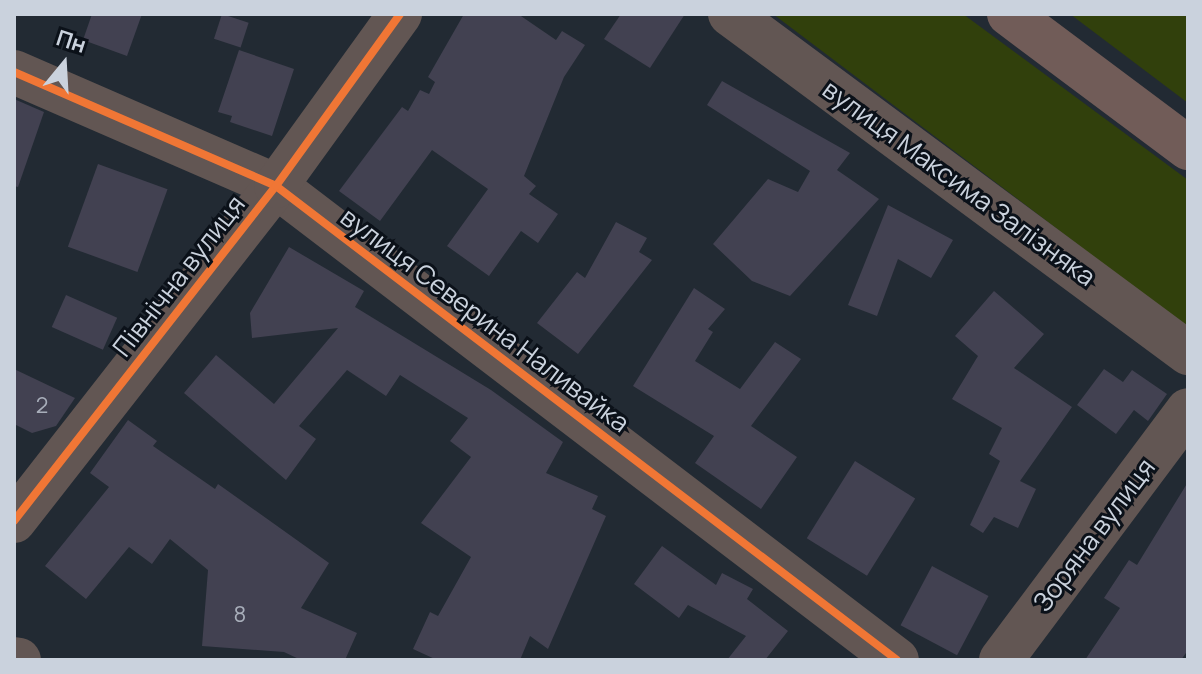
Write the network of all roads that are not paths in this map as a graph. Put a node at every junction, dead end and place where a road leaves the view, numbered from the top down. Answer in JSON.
{"nodes":[{"id":1,"x":400,"y":14,"type":"edge"},
{"id":2,"x":730,"y":14,"type":"edge"},
{"id":3,"x":1009,"y":14,"type":"edge"},
{"id":4,"x":14,"y":72,"type":"edge"},
{"id":5,"x":1188,"y":148,"type":"edge"},
{"id":6,"x":276,"y":186,"type":"junction"},
{"id":7,"x":1188,"y":353,"type":"edge"},
{"id":8,"x":1188,"y":410,"type":"edge"},
{"id":9,"x":21,"y":498,"type":"edge"},
{"id":10,"x":897,"y":660,"type":"edge"},
{"id":11,"x":1001,"y":660,"type":"edge"}],
"edges":[{"from":1,"to":6,"type":"street","name":"Північна вулиця"},
{"from":2,"to":7,"type":"street","name":"вулиця Максима Залізняка"},
{"from":3,"to":5,"type":"main road"},
{"from":4,"to":6,"type":"street","name":"вулиця Северина Наливайка"},
{"from":6,"to":9,"type":"street","name":"Північна вулиця"},
{"from":6,"to":10,"type":"street","name":"вулиця Северина Наливайка"},
{"from":8,"to":11,"type":"street","name":"Зоряна вулиця"}]}
